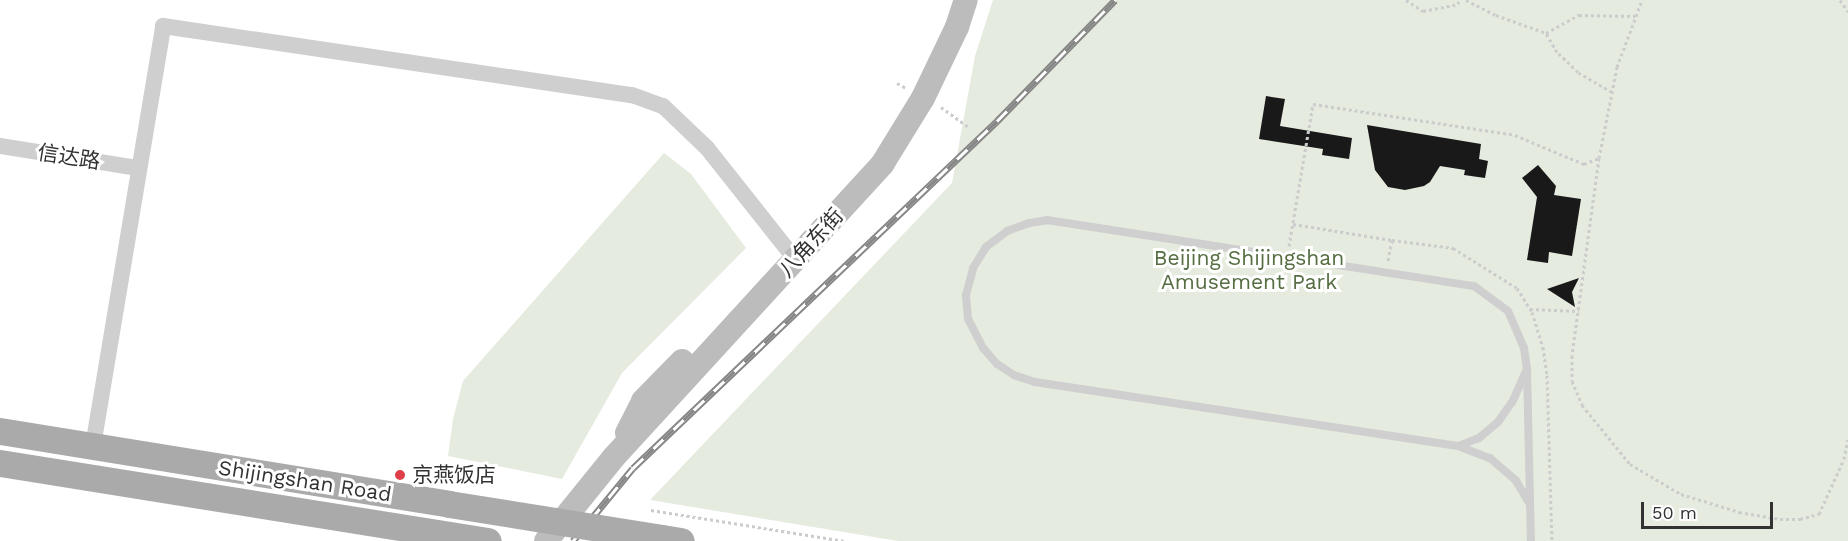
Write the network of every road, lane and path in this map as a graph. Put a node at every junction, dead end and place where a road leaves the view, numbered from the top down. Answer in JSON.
{"nodes":[{"id":1,"x":953,"y":0,"type":"edge"},
{"id":2,"x":966,"y":0,"type":"edge"},
{"id":3,"x":1406,"y":0,"type":"edge"},
{"id":4,"x":1459,"y":0,"type":"edge"},
{"id":5,"x":1466,"y":0,"type":"edge"},
{"id":6,"x":1642,"y":0,"type":"edge"},
{"id":7,"x":1840,"y":0,"type":"edge"},
{"id":8,"x":1848,"y":11,"type":"edge"},
{"id":9,"x":1635,"y":16,"type":"junction"},
{"id":10,"x":1546,"y":33,"type":"junction"},
{"id":11,"x":1612,"y":92,"type":"junction"},
{"id":12,"x":941,"y":107,"type":"dead end"},
{"id":13,"x":969,"y":127,"type":"dead end"},
{"id":14,"x":0,"y":146,"type":"edge"},
{"id":15,"x":1599,"y":158,"type":"junction"},
{"id":16,"x":138,"y":168,"type":"junction"},
{"id":17,"x":1293,"y":224,"type":"junction"},
{"id":18,"x":787,"y":249,"type":"junction"},
{"id":19,"x":1287,"y":257,"type":"junction"},
{"id":20,"x":1386,"y":272,"type":"junction"},
{"id":21,"x":1530,"y":309,"type":"dead end"},
{"id":22,"x":1579,"y":311,"type":"junction"},
{"id":23,"x":1527,"y":369,"type":"junction"},
{"id":24,"x":0,"y":431,"type":"edge"},
{"id":25,"x":1848,"y":439,"type":"edge"},
{"id":26,"x":93,"y":446,"type":"junction"},
{"id":27,"x":1458,"y":446,"type":"junction"},
{"id":28,"x":614,"y":458,"type":"junction"},
{"id":29,"x":0,"y":462,"type":"edge"},
{"id":30,"x":1530,"y":505,"type":"junction"},
{"id":31,"x":651,"y":510,"type":"dead end"},
{"id":32,"x":672,"y":540,"type":"edge"},
{"id":33,"x":488,"y":541,"type":"edge"},
{"id":34,"x":546,"y":541,"type":"edge"},
{"id":35,"x":844,"y":541,"type":"edge"},
{"id":36,"x":1531,"y":541,"type":"edge"}],
"edges":[{"from":1,"to":18,"type":"street","name":"八角东街"},
{"from":2,"to":28,"type":"street","name":"八角东街"},
{"from":3,"to":4,"type":"path"},
{"from":5,"to":10,"type":"path"},
{"from":6,"to":9,"type":"path"},
{"from":7,"to":8,"type":"path"},
{"from":9,"to":10,"type":"path"},
{"from":9,"to":11,"type":"path"},
{"from":10,"to":11,"type":"path"},
{"from":11,"to":15,"type":"path"},
{"from":12,"to":13,"type":"path"},
{"from":14,"to":16,"type":"street","name":"信达路"},
{"from":15,"to":17,"type":"path"},
{"from":15,"to":22,"type":"path"},
{"from":16,"to":18,"type":"street"},
{"from":16,"to":26,"type":"street"},
{"from":17,"to":19,"type":"path"},
{"from":17,"to":20,"type":"path"},
{"from":18,"to":28,"type":"street","name":"八角东街"},
{"from":19,"to":20,"type":"lane"},
{"from":19,"to":27,"type":"lane"},
{"from":20,"to":23,"type":"lane"},
{"from":21,"to":22,"type":"path"},
{"from":22,"to":25,"type":"path"},
{"from":23,"to":27,"type":"lane"},
{"from":23,"to":30,"type":"lane"},
{"from":24,"to":26,"type":"main road","name":"Shijingshan Road"},
{"from":26,"to":32,"type":"main road","name":"Shijingshan Road","bridge":true},
{"from":27,"to":30,"type":"lane"},
{"from":28,"to":34,"type":"street","name":"八角东街"},
{"from":29,"to":33,"type":"main road","name":"Shijingshan Road"},
{"from":30,"to":36,"type":"lane"},
{"from":31,"to":35,"type":"path"}]}
